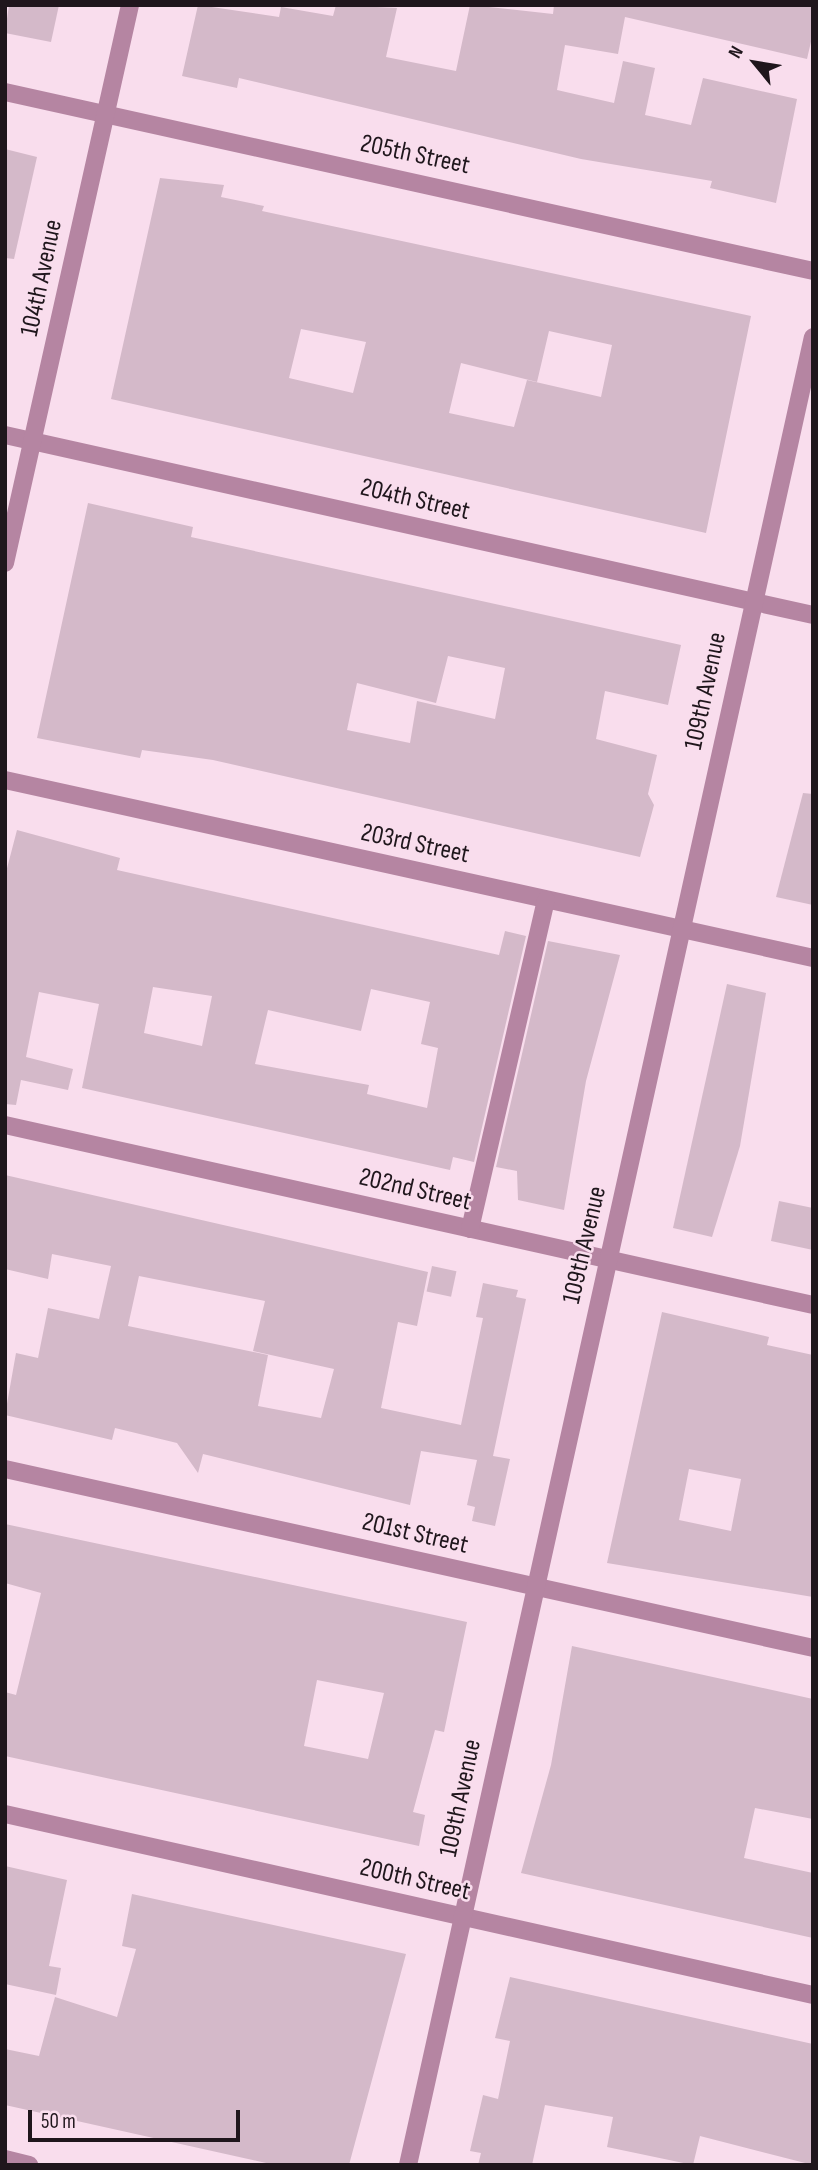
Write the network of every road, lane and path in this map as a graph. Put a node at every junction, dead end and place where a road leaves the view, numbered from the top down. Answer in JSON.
{"nodes":[{"id":1,"x":130,"y":5,"type":"edge"},
{"id":2,"x":5,"y":92,"type":"edge"},
{"id":3,"x":105,"y":114,"type":"junction"},
{"id":4,"x":813,"y":271,"type":"edge"},
{"id":5,"x":813,"y":337,"type":"edge"},
{"id":6,"x":5,"y":435,"type":"edge"},
{"id":7,"x":33,"y":441,"type":"junction"},
{"id":8,"x":5,"y":563,"type":"edge"},
{"id":9,"x":752,"y":602,"type":"junction"},
{"id":10,"x":813,"y":615,"type":"edge"},
{"id":11,"x":5,"y":780,"type":"edge"},
{"id":12,"x":546,"y":900,"type":"junction"},
{"id":13,"x":682,"y":930,"type":"junction"},
{"id":14,"x":813,"y":958,"type":"edge"},
{"id":15,"x":5,"y":1125,"type":"edge"},
{"id":16,"x":470,"y":1229,"type":"junction"},
{"id":17,"x":609,"y":1260,"type":"junction"},
{"id":18,"x":813,"y":1305,"type":"edge"},
{"id":19,"x":5,"y":1469,"type":"edge"},
{"id":20,"x":534,"y":1587,"type":"junction"},
{"id":21,"x":813,"y":1648,"type":"edge"},
{"id":22,"x":5,"y":1814,"type":"edge"},
{"id":23,"x":462,"y":1918,"type":"junction"},
{"id":24,"x":813,"y":1995,"type":"edge"},
{"id":25,"x":5,"y":2160,"type":"edge"},
{"id":26,"x":29,"y":2165,"type":"edge"},
{"id":27,"x":408,"y":2165,"type":"edge"}],
"edges":[{"from":1,"to":3,"type":"street","name":"104th Avenue"},
{"from":2,"to":3,"type":"street","name":"205th Street"},
{"from":3,"to":4,"type":"street","name":"205th Street"},
{"from":3,"to":7,"type":"street","name":"104th Avenue"},
{"from":5,"to":9,"type":"street","name":"109th Avenue"},
{"from":6,"to":7,"type":"street","name":"204th Street"},
{"from":7,"to":8,"type":"street","name":"104th Avenue"},
{"from":7,"to":9,"type":"street","name":"204th Street"},
{"from":9,"to":10,"type":"street","name":"204th Street"},
{"from":9,"to":13,"type":"street","name":"109th Avenue"},
{"from":11,"to":12,"type":"street","name":"203rd Street"},
{"from":12,"to":13,"type":"street","name":"203rd Street"},
{"from":12,"to":16,"type":"street"},
{"from":13,"to":14,"type":"street","name":"203rd Street"},
{"from":13,"to":17,"type":"street","name":"109th Avenue"},
{"from":15,"to":16,"type":"street","name":"202nd Street"},
{"from":16,"to":17,"type":"street","name":"202nd Street"},
{"from":17,"to":18,"type":"street","name":"202nd Street"},
{"from":17,"to":20,"type":"street","name":"109th Avenue"},
{"from":19,"to":20,"type":"street","name":"201st Street"},
{"from":20,"to":21,"type":"street","name":"201st Street"},
{"from":20,"to":23,"type":"street","name":"109th Avenue"},
{"from":22,"to":23,"type":"street","name":"200th Street"},
{"from":23,"to":24,"type":"street","name":"200th Street"},
{"from":23,"to":27,"type":"street","name":"109th Avenue"},
{"from":25,"to":26,"type":"street"}]}
